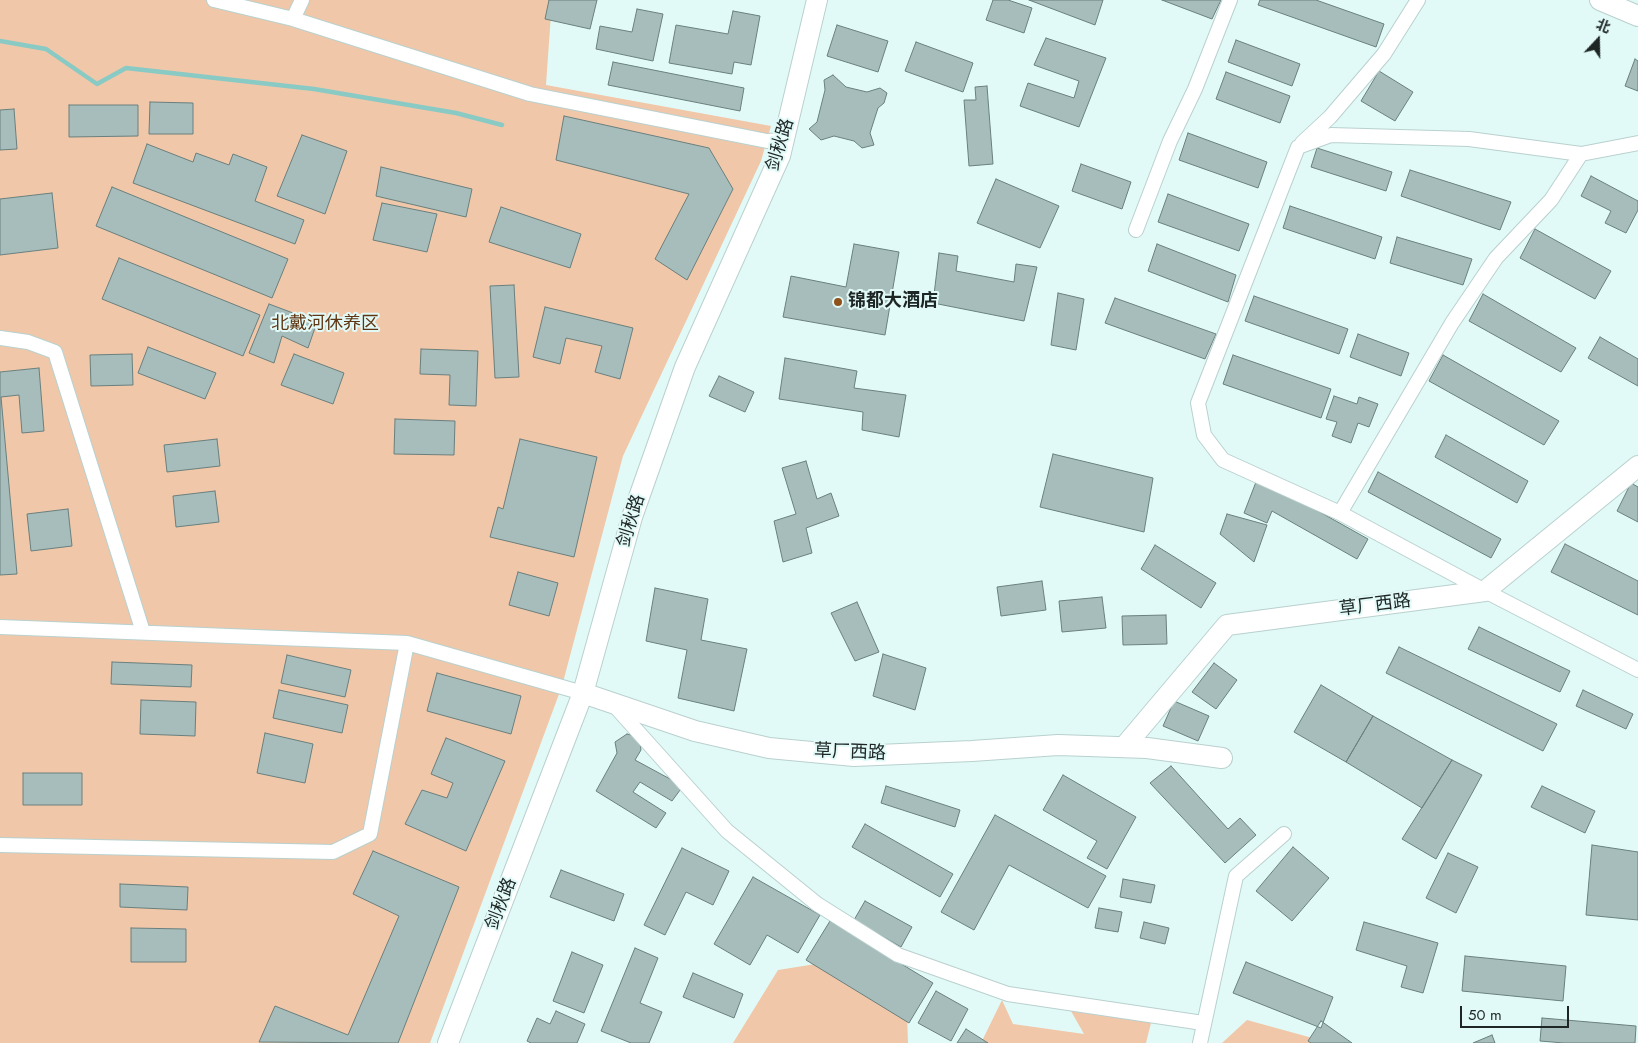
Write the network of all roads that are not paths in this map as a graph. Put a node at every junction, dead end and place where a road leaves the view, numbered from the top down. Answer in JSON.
{"nodes":[{"id":1,"x":214,"y":0,"type":"edge"},
{"id":2,"x":302,"y":0,"type":"edge"},
{"id":3,"x":817,"y":0,"type":"edge"},
{"id":4,"x":1230,"y":0,"type":"edge"},
{"id":5,"x":1418,"y":0,"type":"edge"},
{"id":6,"x":1600,"y":0,"type":"edge"},
{"id":7,"x":1638,"y":16,"type":"edge"},
{"id":8,"x":294,"y":19,"type":"junction"},
{"id":9,"x":784,"y":140,"type":"junction"},
{"id":10,"x":1638,"y":143,"type":"edge"},
{"id":11,"x":1298,"y":147,"type":"junction"},
{"id":12,"x":1582,"y":154,"type":"junction"},
{"id":13,"x":1136,"y":230,"type":"dead end"},
{"id":14,"x":0,"y":338,"type":"edge"},
{"id":15,"x":1638,"y":466,"type":"edge"},
{"id":16,"x":1340,"y":513,"type":"junction"},
{"id":17,"x":1485,"y":591,"type":"junction"},
{"id":18,"x":0,"y":627,"type":"edge"},
{"id":19,"x":143,"y":632,"type":"junction"},
{"id":20,"x":407,"y":643,"type":"junction"},
{"id":21,"x":1638,"y":670,"type":"edge"},
{"id":22,"x":583,"y":693,"type":"junction"},
{"id":23,"x":612,"y":703,"type":"junction"},
{"id":24,"x":1124,"y":747,"type":"junction"},
{"id":25,"x":1222,"y":758,"type":"dead end"},
{"id":26,"x":1284,"y":834,"type":"dead end"},
{"id":27,"x":0,"y":845,"type":"edge"},
{"id":28,"x":1203,"y":1023,"type":"junction"},
{"id":29,"x":448,"y":1043,"type":"edge"},
{"id":30,"x":1200,"y":1043,"type":"edge"}],
"edges":[{"from":1,"to":8,"type":"street"},
{"from":2,"to":8,"type":"street"},
{"from":3,"to":9,"type":"main road","name":"剑秋路"},
{"from":4,"to":13,"type":"street"},
{"from":5,"to":11,"type":"street"},
{"from":6,"to":7,"type":"main road"},
{"from":8,"to":9,"type":"street"},
{"from":9,"to":22,"type":"main road","name":"剑秋路"},
{"from":10,"to":12,"type":"street"},
{"from":11,"to":12,"type":"street"},
{"from":11,"to":16,"type":"street"},
{"from":12,"to":16,"type":"street"},
{"from":14,"to":19,"type":"street"},
{"from":15,"to":17,"type":"main road"},
{"from":16,"to":17,"type":"street"},
{"from":17,"to":21,"type":"street"},
{"from":17,"to":24,"type":"main road","name":"草厂西路"},
{"from":18,"to":19,"type":"street"},
{"from":19,"to":20,"type":"street"},
{"from":20,"to":22,"type":"street"},
{"from":20,"to":27,"type":"street"},
{"from":22,"to":23,"type":"main road","name":"草厂西路"},
{"from":22,"to":29,"type":"main road","name":"剑秋路"},
{"from":23,"to":24,"type":"main road","name":"草厂西路"},
{"from":23,"to":28,"type":"street"},
{"from":24,"to":25,"type":"main road","name":"草厂西路"},
{"from":26,"to":28,"type":"street"},
{"from":28,"to":30,"type":"street"}]}
